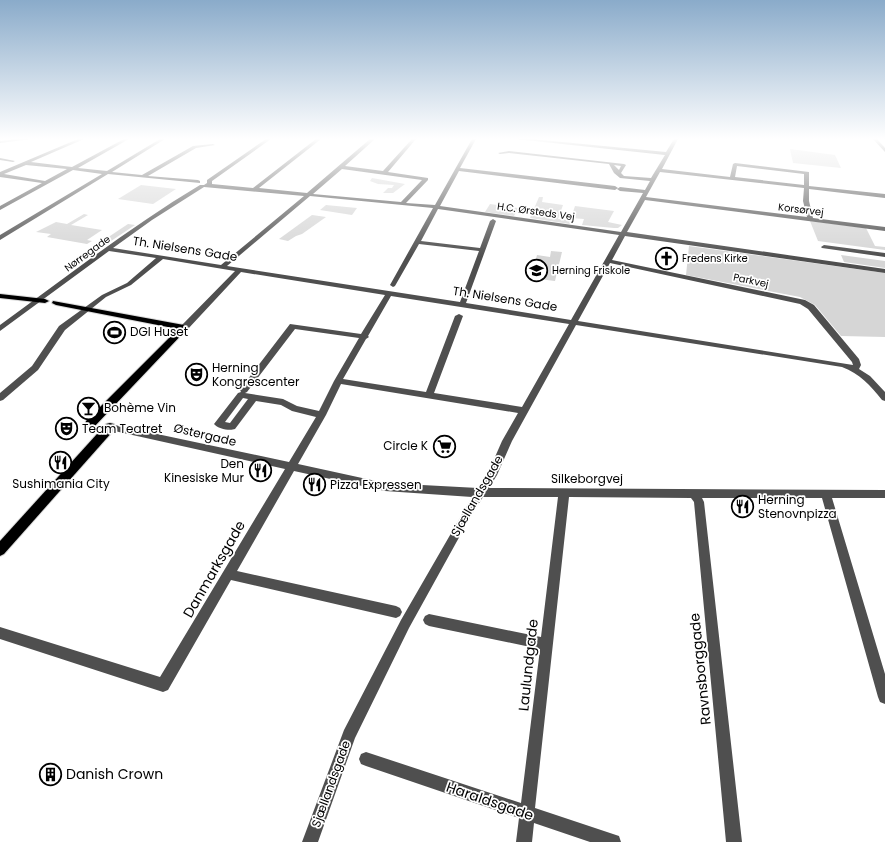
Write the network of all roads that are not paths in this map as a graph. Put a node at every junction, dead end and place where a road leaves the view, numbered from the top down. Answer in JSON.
{"nodes":[{"id":1,"x":23,"y":178,"type":"edge"},
{"id":2,"x":55,"y":178,"type":"edge"},
{"id":3,"x":98,"y":178,"type":"edge"},
{"id":4,"x":155,"y":178,"type":"edge"},
{"id":5,"x":210,"y":178,"type":"edge"},
{"id":6,"x":269,"y":178,"type":"edge"},
{"id":7,"x":328,"y":178,"type":"edge"},
{"id":8,"x":421,"y":178,"type":"edge"},
{"id":9,"x":452,"y":178,"type":"edge"},
{"id":10,"x":535,"y":178,"type":"edge"},
{"id":11,"x":635,"y":178,"type":"edge"},
{"id":12,"x":734,"y":178,"type":"edge"},
{"id":13,"x":808,"y":178,"type":"edge"},
{"id":14,"x":653,"y":180,"type":"joint"},
{"id":15,"x":43,"y":182,"type":"dead end"},
{"id":16,"x":203,"y":183,"type":"junction"},
{"id":17,"x":807,"y":187,"type":"junction"},
{"id":18,"x":255,"y":189,"type":"junction"},
{"id":19,"x":646,"y":192,"type":"junction"},
{"id":20,"x":309,"y":195,"type":"junction"},
{"id":21,"x":885,"y":196,"type":"edge"},
{"id":22,"x":643,"y":198,"type":"junction"},
{"id":23,"x":402,"y":204,"type":"junction"},
{"id":24,"x":436,"y":207,"type":"junction"},
{"id":25,"x":0,"y":208,"type":"edge"},
{"id":26,"x":810,"y":219,"type":"junction"},
{"id":27,"x":493,"y":220,"type":"dead end"},
{"id":28,"x":885,"y":229,"type":"edge"},
{"id":29,"x":623,"y":233,"type":"junction"},
{"id":30,"x":0,"y":238,"type":"edge"},
{"id":31,"x":416,"y":242,"type":"junction"},
{"id":32,"x":824,"y":247,"type":"dead end"},
{"id":33,"x":109,"y":249,"type":"junction"},
{"id":34,"x":482,"y":250,"type":"junction"},
{"id":35,"x":885,"y":255,"type":"edge"},
{"id":36,"x":838,"y":256,"type":"junction"},
{"id":37,"x":162,"y":258,"type":"junction"},
{"id":38,"x":607,"y":261,"type":"junction"},
{"id":39,"x":222,"y":267,"type":"junction"},
{"id":40,"x":240,"y":269,"type":"junction"},
{"id":41,"x":885,"y":271,"type":"edge"},
{"id":42,"x":391,"y":289,"type":"junction"},
{"id":43,"x":0,"y":296,"type":"edge"},
{"id":44,"x":42,"y":301,"type":"junction"},
{"id":45,"x":56,"y":303,"type":"dead end"},
{"id":46,"x":462,"y":305,"type":"junction"},
{"id":47,"x":87,"y":309,"type":"junction"},
{"id":48,"x":459,"y":316,"type":"dead end"},
{"id":49,"x":572,"y":322,"type":"junction"},
{"id":50,"x":184,"y":328,"type":"junction"},
{"id":51,"x":0,"y":329,"type":"edge"},
{"id":52,"x":364,"y":337,"type":"junction"},
{"id":53,"x":855,"y":369,"type":"junction"},
{"id":54,"x":338,"y":381,"type":"junction"},
{"id":55,"x":244,"y":390,"type":"dead end"},
{"id":56,"x":429,"y":395,"type":"junction"},
{"id":57,"x":254,"y":397,"type":"dead end"},
{"id":58,"x":0,"y":398,"type":"edge"},
{"id":59,"x":885,"y":398,"type":"edge"},
{"id":60,"x":524,"y":411,"type":"junction"},
{"id":61,"x":322,"y":415,"type":"junction"},
{"id":62,"x":110,"y":427,"type":"junction"},
{"id":63,"x":290,"y":467,"type":"junction"},
{"id":64,"x":481,"y":492,"type":"junction"},
{"id":65,"x":564,"y":492,"type":"junction"},
{"id":66,"x":694,"y":493,"type":"junction"},
{"id":67,"x":826,"y":494,"type":"junction"},
{"id":68,"x":885,"y":494,"type":"edge"},
{"id":69,"x":0,"y":550,"type":"edge"},
{"id":70,"x":228,"y":574,"type":"junction"},
{"id":71,"x":396,"y":612,"type":"dead end"},
{"id":72,"x":430,"y":620,"type":"dead end"},
{"id":73,"x":0,"y":633,"type":"edge"},
{"id":74,"x":546,"y":644,"type":"junction"},
{"id":75,"x":885,"y":697,"type":"edge"},
{"id":76,"x":366,"y":759,"type":"dead end"},
{"id":77,"x":527,"y":813,"type":"junction"},
{"id":78,"x":310,"y":842,"type":"edge"},
{"id":79,"x":524,"y":842,"type":"edge"},
{"id":80,"x":614,"y":842,"type":"edge"},
{"id":81,"x":734,"y":842,"type":"edge"}],
"edges":[{"from":1,"to":15,"type":"street"},
{"from":2,"to":25,"type":"street"},
{"from":3,"to":30,"type":"street"},
{"from":4,"to":16,"type":"street","name":"H.C. Ørsteds Vej"},
{"from":5,"to":16,"type":"street","name":"Nørregade"},
{"from":6,"to":18,"type":"street"},
{"from":7,"to":20,"type":"street"},
{"from":8,"to":23,"type":"street"},
{"from":9,"to":24,"type":"street","name":"Danmarksgade"},
{"from":10,"to":19,"type":"street"},
{"from":11,"to":14,"type":"street"},
{"from":12,"to":17,"type":"street"},
{"from":13,"to":17,"type":"street"},
{"from":14,"to":19,"type":"street","name":"Sjællandsgade"},
{"from":16,"to":18,"type":"street","name":"H.C. Ørsteds Vej"},
{"from":16,"to":33,"type":"street","name":"Nørregade"},
{"from":17,"to":21,"type":"street"},
{"from":17,"to":26,"type":"street"},
{"from":18,"to":20,"type":"street","name":"H.C. Ørsteds Vej"},
{"from":19,"to":22,"type":"street","name":"Sjællandsgade"},
{"from":20,"to":23,"type":"street","name":"H.C. Ørsteds Vej"},
{"from":20,"to":39,"type":"street"},
{"from":22,"to":26,"type":"street","name":"Korsørvej"},
{"from":22,"to":29,"type":"street","name":"Sjællandsgade"},
{"from":23,"to":24,"type":"street","name":"H.C. Ørsteds Vej"},
{"from":24,"to":29,"type":"street","name":"H.C. Ørsteds Vej"},
{"from":24,"to":31,"type":"street","name":"Danmarksgade"},
{"from":26,"to":28,"type":"street","name":"Korsørvej"},
{"from":27,"to":34,"type":"street"},
{"from":29,"to":36,"type":"street","name":"H.C. Ørsteds Vej"},
{"from":29,"to":38,"type":"street","name":"Sjællandsgade"},
{"from":31,"to":34,"type":"street"},
{"from":31,"to":42,"type":"street","name":"Danmarksgade"},
{"from":32,"to":36,"type":"street","name":"H.C. Ørsteds Vej"},
{"from":33,"to":37,"type":"street","name":"Th. Nielsens Gade"},
{"from":33,"to":44,"type":"street","name":"Nørregade"},
{"from":34,"to":46,"type":"street"},
{"from":35,"to":36,"type":"street","name":"H.C. Ørsteds Vej"},
{"from":36,"to":41,"type":"street","name":"H.C. Ørsteds Vej"},
{"from":37,"to":39,"type":"street","name":"Th. Nielsens Gade"},
{"from":37,"to":47,"type":"street"},
{"from":38,"to":49,"type":"street","name":"Sjællandsgade"},
{"from":38,"to":53,"type":"street","name":"Parkvej"},
{"from":39,"to":40,"type":"street","name":"Th. Nielsens Gade"},
{"from":40,"to":42,"type":"street","name":"Th. Nielsens Gade"},
{"from":40,"to":50,"type":"street"},
{"from":42,"to":46,"type":"street","name":"Th. Nielsens Gade"},
{"from":42,"to":52,"type":"street","name":"Danmarksgade"},
{"from":43,"to":44,"type":"main road"},
{"from":44,"to":51,"type":"street","name":"Nørregade"},
{"from":45,"to":47,"type":"main road"},
{"from":46,"to":49,"type":"street","name":"Th. Nielsens Gade"},
{"from":47,"to":50,"type":"main road"},
{"from":47,"to":58,"type":"street"},
{"from":48,"to":56,"type":"street"},
{"from":49,"to":53,"type":"street","name":"Th. Nielsens Gade"},
{"from":49,"to":60,"type":"street","name":"Sjællandsgade"},
{"from":50,"to":62,"type":"main road","name":"Østergade"},
{"from":52,"to":54,"type":"street","name":"Danmarksgade"},
{"from":52,"to":55,"type":"street"},
{"from":53,"to":59,"type":"street","name":"Th. Nielsens Gade"},
{"from":54,"to":56,"type":"street"},
{"from":54,"to":61,"type":"street","name":"Danmarksgade"},
{"from":56,"to":60,"type":"street"},
{"from":57,"to":61,"type":"street"},
{"from":60,"to":64,"type":"street","name":"Sjællandsgade"},
{"from":61,"to":63,"type":"street","name":"Danmarksgade"},
{"from":62,"to":63,"type":"street","name":"Østergade"},
{"from":62,"to":69,"type":"main road"},
{"from":63,"to":64,"type":"street","name":"Silkeborgvej"},
{"from":63,"to":70,"type":"street","name":"Danmarksgade"},
{"from":64,"to":65,"type":"street","name":"Silkeborgvej"},
{"from":64,"to":78,"type":"street","name":"Sjællandsgade"},
{"from":65,"to":66,"type":"street","name":"Silkeborgvej"},
{"from":65,"to":74,"type":"street","name":"Laulundgade"},
{"from":66,"to":67,"type":"street","name":"Silkeborgvej"},
{"from":66,"to":81,"type":"street","name":"Ravnsborggade"},
{"from":67,"to":68,"type":"street","name":"Silkeborgvej"},
{"from":67,"to":75,"type":"street"},
{"from":70,"to":71,"type":"street"},
{"from":70,"to":73,"type":"street","name":"Danmarksgade"},
{"from":72,"to":74,"type":"street"},
{"from":74,"to":77,"type":"street","name":"Laulundgade"},
{"from":76,"to":77,"type":"street","name":"Haraldsgade"},
{"from":77,"to":79,"type":"street","name":"Laulundgade"},
{"from":77,"to":80,"type":"street","name":"Haraldsgade"}]}
